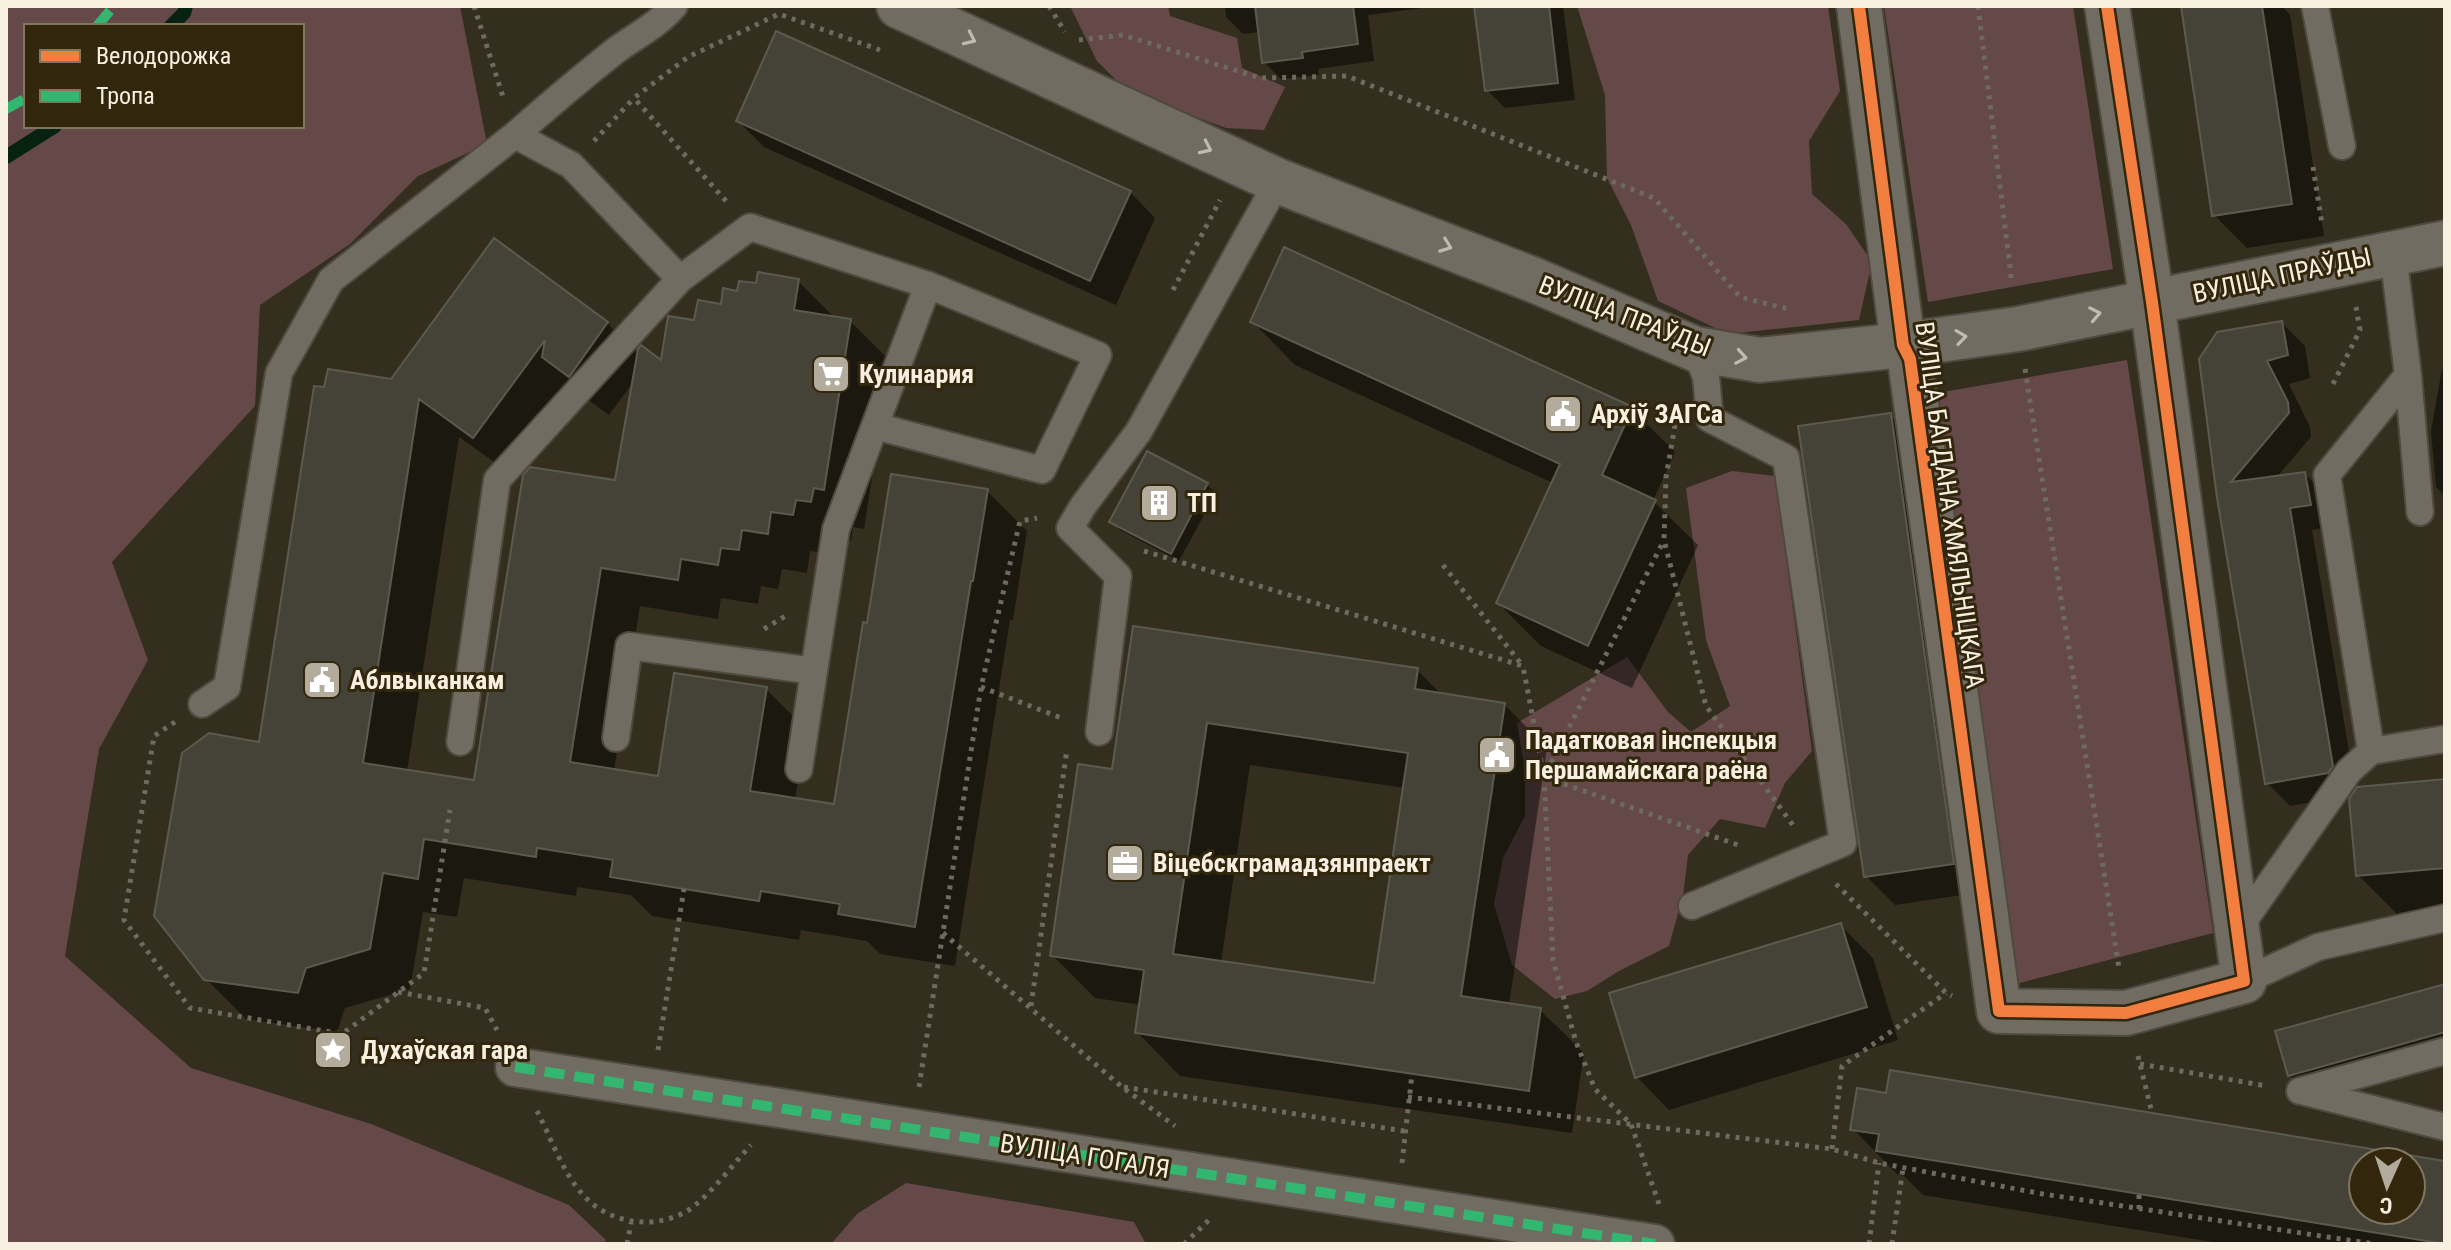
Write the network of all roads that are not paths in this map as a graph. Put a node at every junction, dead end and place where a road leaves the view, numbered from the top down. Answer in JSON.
{"nodes":[{"id":1,"x":694,"y":6,"type":"edge"},
{"id":2,"x":899,"y":6,"type":"edge"},
{"id":3,"x":1859,"y":6,"type":"edge"},
{"id":4,"x":2107,"y":6,"type":"edge"},
{"id":5,"x":2315,"y":6,"type":"edge"},
{"id":6,"x":670,"y":11,"type":"edge"},
{"id":7,"x":515,"y":135,"type":"junction"},
{"id":8,"x":2342,"y":146,"type":"dead end"},
{"id":9,"x":1278,"y":181,"type":"junction"},
{"id":10,"x":2445,"y":243,"type":"edge"},
{"id":11,"x":2393,"y":253,"type":"junction"},
{"id":12,"x":680,"y":279,"type":"junction"},
{"id":13,"x":928,"y":285,"type":"junction"},
{"id":14,"x":2152,"y":302,"type":"junction"},
{"id":15,"x":1903,"y":345,"type":"junction"},
{"id":16,"x":1695,"y":349,"type":"junction"},
{"id":17,"x":2408,"y":375,"type":"junction"},
{"id":18,"x":875,"y":426,"type":"junction"},
{"id":19,"x":2420,"y":512,"type":"dead end"},
{"id":20,"x":814,"y":671,"type":"junction"},
{"id":21,"x":202,"y":704,"type":"road end"},
{"id":22,"x":1099,"y":732,"type":"road end"},
{"id":23,"x":616,"y":738,"type":"dead end"},
{"id":24,"x":2445,"y":739,"type":"edge"},
{"id":25,"x":460,"y":742,"type":"dead end"},
{"id":26,"x":2371,"y":751,"type":"junction"},
{"id":27,"x":799,"y":769,"type":"dead end"},
{"id":28,"x":1692,"y":906,"type":"dead end"},
{"id":29,"x":2445,"y":918,"type":"edge"},
{"id":30,"x":2238,"y":929,"type":"junction"},
{"id":31,"x":2244,"y":981,"type":"junction"},
{"id":32,"x":2445,"y":1051,"type":"edge"},
{"id":33,"x":515,"y":1067,"type":"dead end"},
{"id":34,"x":2445,"y":1127,"type":"edge"},
{"id":35,"x":1655,"y":1244,"type":"edge"}],
"edges":[{"from":1,"to":6,"type":"lane"},
{"from":2,"to":9,"type":"street","name":"ВУЛІЦА ПРАЎДЫ","one_way":true},
{"from":3,"to":15,"type":"street","name":"ВУЛІЦА БАГДАНА ХМЯЛЬНІЦКАГА"},
{"from":4,"to":14,"type":"street"},
{"from":5,"to":8,"type":"lane"},
{"from":6,"to":7,"type":"lane"},
{"from":7,"to":12,"type":"lane"},
{"from":7,"to":21,"type":"lane"},
{"from":9,"to":16,"type":"street","name":"ВУЛІЦА ПРАЎДЫ","one_way":true},
{"from":9,"to":22,"type":"lane"},
{"from":10,"to":11,"type":"street","name":"ВУЛІЦА ПРАЎДЫ"},
{"from":11,"to":14,"type":"street","name":"ВУЛІЦА ПРАЎДЫ"},
{"from":11,"to":17,"type":"lane"},
{"from":12,"to":13,"type":"lane"},
{"from":12,"to":25,"type":"lane"},
{"from":13,"to":18,"type":"lane"},
{"from":13,"to":18,"type":"lane"},
{"from":15,"to":14,"type":"street","name":"ВУЛІЦА ПРАЎДЫ","one_way":true},
{"from":14,"to":30,"type":"street"},
{"from":16,"to":15,"type":"street","name":"ВУЛІЦА ПРАЎДЫ","one_way":true},
{"from":15,"to":31,"type":"street","name":"ВУЛІЦА БАГДАНА ХМЯЛЬНІЦКАГА"},
{"from":16,"to":28,"type":"lane"},
{"from":17,"to":19,"type":"lane"},
{"from":17,"to":26,"type":"lane"},
{"from":18,"to":20,"type":"lane"},
{"from":20,"to":23,"type":"lane"},
{"from":20,"to":27,"type":"lane"},
{"from":24,"to":26,"type":"lane"},
{"from":26,"to":30,"type":"lane"},
{"from":29,"to":31,"type":"lane"},
{"from":30,"to":31,"type":"street"},
{"from":32,"to":34,"type":"lane"},
{"from":33,"to":35,"type":"street","name":"ВУЛІЦА ГОГАЛЯ"}]}
